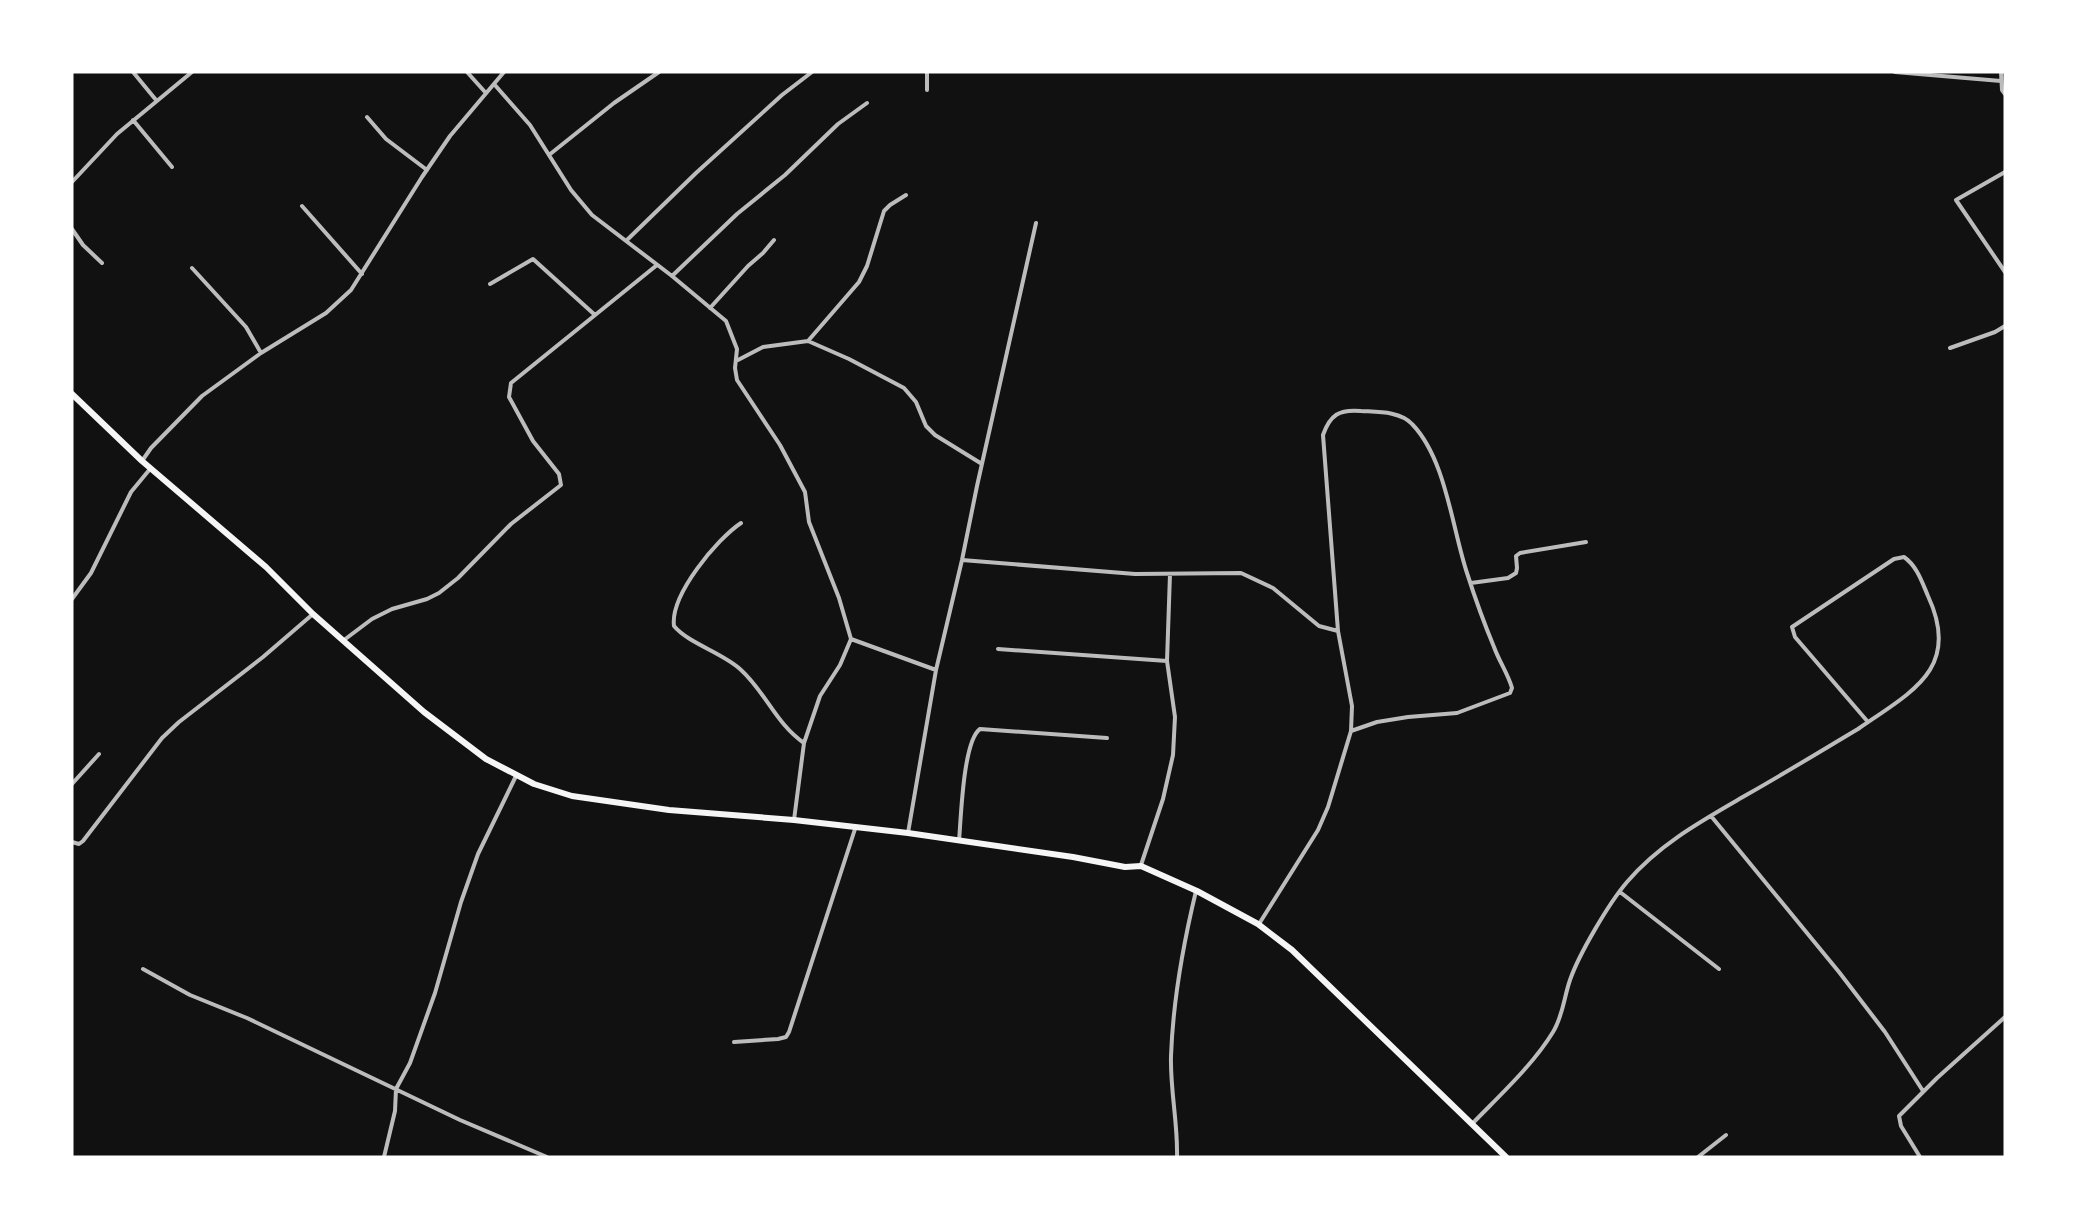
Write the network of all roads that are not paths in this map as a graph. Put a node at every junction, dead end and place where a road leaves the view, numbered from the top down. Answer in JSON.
{"nodes":[{"id":1,"x":133,"y":72,"type":"edge"},
{"id":2,"x":192,"y":72,"type":"edge"},
{"id":3,"x":467,"y":72,"type":"edge"},
{"id":4,"x":504,"y":72,"type":"edge"},
{"id":5,"x":659,"y":72,"type":"edge"},
{"id":6,"x":812,"y":72,"type":"edge"},
{"id":7,"x":927,"y":72,"type":"edge"},
{"id":8,"x":1895,"y":72,"type":"edge"},
{"id":9,"x":2001,"y":72,"type":"edge"},
{"id":10,"x":2001,"y":81,"type":"junction"},
{"id":11,"x":494,"y":84,"type":"junction"},
{"id":12,"x":927,"y":90,"type":"dead end"},
{"id":13,"x":485,"y":92,"type":"junction"},
{"id":14,"x":2005,"y":94,"type":"edge"},
{"id":15,"x":156,"y":100,"type":"junction"},
{"id":16,"x":867,"y":103,"type":"dead end"},
{"id":17,"x":367,"y":117,"type":"dead end"},
{"id":18,"x":133,"y":120,"type":"junction"},
{"id":19,"x":549,"y":154,"type":"junction"},
{"id":20,"x":172,"y":167,"type":"dead end"},
{"id":21,"x":427,"y":170,"type":"junction"},
{"id":22,"x":2005,"y":172,"type":"edge"},
{"id":23,"x":72,"y":182,"type":"edge"},
{"id":24,"x":906,"y":195,"type":"dead end"},
{"id":25,"x":302,"y":206,"type":"dead end"},
{"id":26,"x":1036,"y":223,"type":"dead end"},
{"id":27,"x":72,"y":229,"type":"edge"},
{"id":28,"x":627,"y":240,"type":"junction"},
{"id":29,"x":774,"y":240,"type":"dead end"},
{"id":30,"x":102,"y":263,"type":"dead end"},
{"id":31,"x":657,"y":265,"type":"junction"},
{"id":32,"x":192,"y":268,"type":"dead end"},
{"id":33,"x":2005,"y":272,"type":"edge"},
{"id":34,"x":362,"y":274,"type":"junction"},
{"id":35,"x":672,"y":276,"type":"junction"},
{"id":36,"x":490,"y":284,"type":"dead end"},
{"id":37,"x":710,"y":308,"type":"junction"},
{"id":38,"x":595,"y":315,"type":"junction"},
{"id":39,"x":2005,"y":326,"type":"edge"},
{"id":40,"x":808,"y":341,"type":"junction"},
{"id":41,"x":1950,"y":348,"type":"dead end"},
{"id":42,"x":261,"y":353,"type":"junction"},
{"id":43,"x":737,"y":360,"type":"junction"},
{"id":44,"x":72,"y":394,"type":"edge"},
{"id":45,"x":142,"y":461,"type":"junction"},
{"id":46,"x":982,"y":464,"type":"junction"},
{"id":47,"x":150,"y":469,"type":"junction"},
{"id":48,"x":741,"y":523,"type":"dead end"},
{"id":49,"x":1586,"y":542,"type":"dead end"},
{"id":50,"x":962,"y":560,"type":"junction"},
{"id":51,"x":1170,"y":574,"type":"junction"},
{"id":52,"x":1471,"y":583,"type":"junction"},
{"id":53,"x":72,"y":599,"type":"edge"},
{"id":54,"x":313,"y":614,"type":"junction"},
{"id":55,"x":1338,"y":632,"type":"junction"},
{"id":56,"x":851,"y":639,"type":"junction"},
{"id":57,"x":344,"y":640,"type":"junction"},
{"id":58,"x":998,"y":649,"type":"dead end"},
{"id":59,"x":1167,"y":661,"type":"junction"},
{"id":60,"x":936,"y":670,"type":"junction"},
{"id":61,"x":1868,"y":722,"type":"junction"},
{"id":62,"x":1352,"y":731,"type":"junction"},
{"id":63,"x":1107,"y":738,"type":"dead end"},
{"id":64,"x":804,"y":743,"type":"junction"},
{"id":65,"x":99,"y":754,"type":"dead end"},
{"id":66,"x":516,"y":776,"type":"junction"},
{"id":67,"x":72,"y":784,"type":"edge"},
{"id":68,"x":1711,"y":816,"type":"junction"},
{"id":69,"x":794,"y":820,"type":"junction"},
{"id":70,"x":855,"y":829,"type":"junction"},
{"id":71,"x":908,"y":834,"type":"junction"},
{"id":72,"x":72,"y":842,"type":"edge"},
{"id":73,"x":959,"y":842,"type":"junction"},
{"id":74,"x":1141,"y":866,"type":"junction"},
{"id":75,"x":1197,"y":891,"type":"junction"},
{"id":76,"x":1620,"y":892,"type":"junction"},
{"id":77,"x":1258,"y":924,"type":"junction"},
{"id":78,"x":143,"y":969,"type":"dead end"},
{"id":79,"x":1719,"y":969,"type":"dead end"},
{"id":80,"x":2005,"y":1017,"type":"edge"},
{"id":81,"x":734,"y":1042,"type":"dead end"},
{"id":82,"x":396,"y":1089,"type":"junction"},
{"id":83,"x":1923,"y":1091,"type":"junction"},
{"id":84,"x":1472,"y":1125,"type":"junction"},
{"id":85,"x":1726,"y":1136,"type":"dead end"},
{"id":86,"x":384,"y":1157,"type":"edge"},
{"id":87,"x":547,"y":1157,"type":"edge"},
{"id":88,"x":1178,"y":1157,"type":"edge"},
{"id":89,"x":1506,"y":1157,"type":"edge"},
{"id":90,"x":1698,"y":1157,"type":"edge"},
{"id":91,"x":1920,"y":1157,"type":"edge"}],
"edges":[{"from":1,"to":15,"type":"street"},
{"from":2,"to":15,"type":"street"},
{"from":3,"to":13,"type":"street"},
{"from":4,"to":11,"type":"street"},
{"from":5,"to":19,"type":"street"},
{"from":6,"to":28,"type":"street"},
{"from":7,"to":12,"type":"street"},
{"from":8,"to":10,"type":"street"},
{"from":9,"to":10,"type":"street"},
{"from":10,"to":14,"type":"street"},
{"from":11,"to":13,"type":"street"},
{"from":11,"to":19,"type":"street"},
{"from":13,"to":21,"type":"street"},
{"from":15,"to":18,"type":"street"},
{"from":16,"to":35,"type":"street"},
{"from":17,"to":21,"type":"street"},
{"from":18,"to":20,"type":"street"},
{"from":18,"to":23,"type":"street"},
{"from":19,"to":28,"type":"street"},
{"from":21,"to":34,"type":"street"},
{"from":22,"to":33,"type":"street"},
{"from":24,"to":40,"type":"street"},
{"from":25,"to":34,"type":"street"},
{"from":26,"to":46,"type":"street"},
{"from":27,"to":30,"type":"street"},
{"from":28,"to":31,"type":"street"},
{"from":29,"to":37,"type":"street"},
{"from":31,"to":35,"type":"street"},
{"from":31,"to":38,"type":"street"},
{"from":32,"to":42,"type":"street"},
{"from":34,"to":42,"type":"street"},
{"from":35,"to":37,"type":"street"},
{"from":36,"to":38,"type":"street"},
{"from":37,"to":43,"type":"street"},
{"from":38,"to":57,"type":"street"},
{"from":39,"to":41,"type":"street"},
{"from":40,"to":43,"type":"street"},
{"from":40,"to":46,"type":"street"},
{"from":42,"to":45,"type":"street"},
{"from":43,"to":56,"type":"street"},
{"from":44,"to":45,"type":"main road"},
{"from":45,"to":47,"type":"main road"},
{"from":46,"to":50,"type":"street"},
{"from":47,"to":53,"type":"street"},
{"from":47,"to":54,"type":"main road"},
{"from":48,"to":64,"type":"street"},
{"from":49,"to":52,"type":"street"},
{"from":50,"to":51,"type":"street"},
{"from":50,"to":60,"type":"street"},
{"from":51,"to":55,"type":"street"},
{"from":51,"to":59,"type":"street"},
{"from":52,"to":55,"type":"street"},
{"from":52,"to":62,"type":"street"},
{"from":54,"to":57,"type":"main road"},
{"from":54,"to":72,"type":"street"},
{"from":55,"to":62,"type":"street"},
{"from":56,"to":60,"type":"street"},
{"from":56,"to":64,"type":"street"},
{"from":57,"to":66,"type":"main road"},
{"from":58,"to":59,"type":"street"},
{"from":59,"to":74,"type":"street"},
{"from":60,"to":71,"type":"street"},
{"from":61,"to":61,"type":"street"},
{"from":61,"to":68,"type":"street"},
{"from":62,"to":77,"type":"street"},
{"from":63,"to":73,"type":"street"},
{"from":64,"to":69,"type":"street"},
{"from":65,"to":67,"type":"street"},
{"from":66,"to":69,"type":"main road"},
{"from":66,"to":82,"type":"street"},
{"from":68,"to":76,"type":"street"},
{"from":68,"to":83,"type":"street"},
{"from":69,"to":70,"type":"main road"},
{"from":70,"to":71,"type":"main road"},
{"from":70,"to":81,"type":"street"},
{"from":71,"to":73,"type":"main road"},
{"from":73,"to":74,"type":"main road"},
{"from":74,"to":75,"type":"main road"},
{"from":75,"to":77,"type":"main road"},
{"from":75,"to":88,"type":"street"},
{"from":76,"to":79,"type":"street"},
{"from":76,"to":84,"type":"street"},
{"from":77,"to":84,"type":"main road"},
{"from":78,"to":82,"type":"street"},
{"from":80,"to":83,"type":"street"},
{"from":82,"to":86,"type":"street"},
{"from":82,"to":87,"type":"street"},
{"from":83,"to":91,"type":"street"},
{"from":84,"to":89,"type":"main road"},
{"from":85,"to":90,"type":"street"}]}
